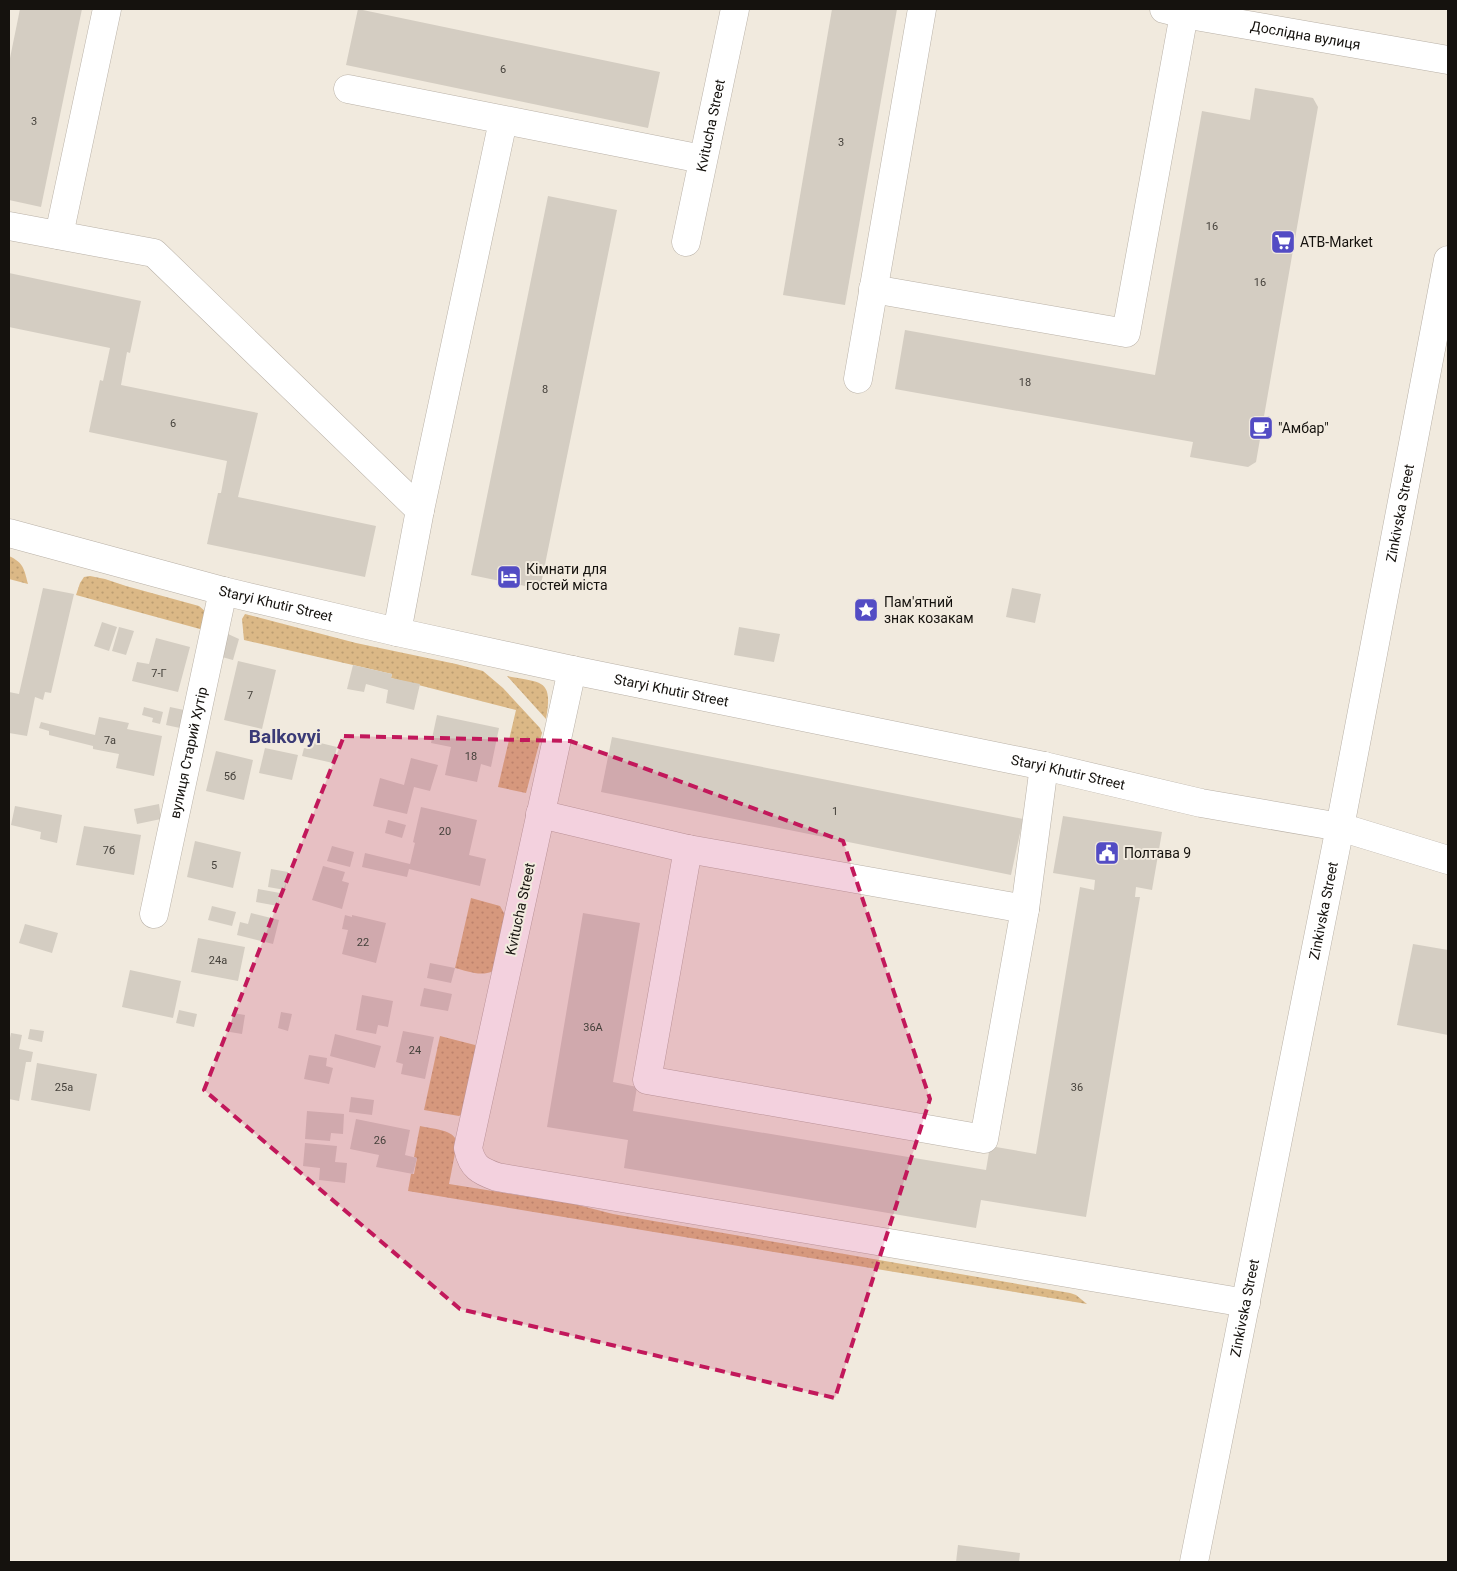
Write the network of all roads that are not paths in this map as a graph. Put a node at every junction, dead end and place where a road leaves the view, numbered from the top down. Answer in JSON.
{"nodes":[{"id":1,"x":107,"y":9,"type":"edge"},
{"id":2,"x":734,"y":9,"type":"edge"},
{"id":3,"x":922,"y":9,"type":"edge"},
{"id":4,"x":1174,"y":12,"type":"edge"},
{"id":5,"x":1448,"y":60,"type":"edge"},
{"id":6,"x":348,"y":89,"type":"dead end"},
{"id":7,"x":503,"y":121,"type":"junction"},
{"id":8,"x":702,"y":159,"type":"junction"},
{"id":9,"x":9,"y":226,"type":"edge"},
{"id":10,"x":59,"y":235,"type":"junction"},
{"id":11,"x":686,"y":242,"type":"dead end"},
{"id":12,"x":1448,"y":260,"type":"edge"},
{"id":13,"x":873,"y":289,"type":"junction"},
{"id":14,"x":858,"y":379,"type":"dead end"},
{"id":15,"x":420,"y":510,"type":"junction"},
{"id":16,"x":9,"y":533,"type":"edge"},
{"id":17,"x":223,"y":591,"type":"junction"},
{"id":18,"x":397,"y":632,"type":"junction"},
{"id":19,"x":572,"y":670,"type":"junction"},
{"id":20,"x":1044,"y":766,"type":"junction"},
{"id":21,"x":540,"y":814,"type":"junction"},
{"id":22,"x":1340,"y":827,"type":"junction"},
{"id":23,"x":688,"y":849,"type":"junction"},
{"id":24,"x":1448,"y":860,"type":"edge"},
{"id":25,"x":1024,"y":909,"type":"junction"},
{"id":26,"x":154,"y":914,"type":"dead end"},
{"id":27,"x":1246,"y":1303,"type":"junction"},
{"id":28,"x":1194,"y":1562,"type":"edge"}],
"edges":[{"from":1,"to":10,"type":"street"},
{"from":2,"to":8,"type":"street","name":"Kvitucha Street"},
{"from":3,"to":13,"type":"street"},
{"from":4,"to":5,"type":"street","name":"Дослідна вулиця"},
{"from":4,"to":13,"type":"street"},
{"from":6,"to":7,"type":"street"},
{"from":7,"to":8,"type":"street"},
{"from":7,"to":15,"type":"street"},
{"from":8,"to":11,"type":"street","name":"Kvitucha Street"},
{"from":9,"to":10,"type":"street"},
{"from":10,"to":15,"type":"street"},
{"from":12,"to":22,"type":"street","name":"Zinkivska Street"},
{"from":13,"to":14,"type":"street"},
{"from":15,"to":18,"type":"street"},
{"from":16,"to":17,"type":"street","name":"Staryi Khutir Street"},
{"from":17,"to":18,"type":"street","name":"Staryi Khutir Street"},
{"from":17,"to":26,"type":"street","name":"вулиця Старий Хутір"},
{"from":18,"to":19,"type":"street","name":"Staryi Khutir Street"},
{"from":19,"to":20,"type":"street","name":"Staryi Khutir Street"},
{"from":19,"to":21,"type":"street","name":"Kvitucha Street"},
{"from":20,"to":22,"type":"street","name":"Staryi Khutir Street"},
{"from":20,"to":25,"type":"street"},
{"from":21,"to":23,"type":"street"},
{"from":21,"to":27,"type":"street","name":"Kvitucha Street"},
{"from":22,"to":24,"type":"street","name":"Staryi Khutir Street"},
{"from":22,"to":27,"type":"street","name":"Zinkivska Street"},
{"from":23,"to":25,"type":"street"},
{"from":23,"to":25,"type":"street"},
{"from":27,"to":28,"type":"street","name":"Zinkivska Street"}]}
